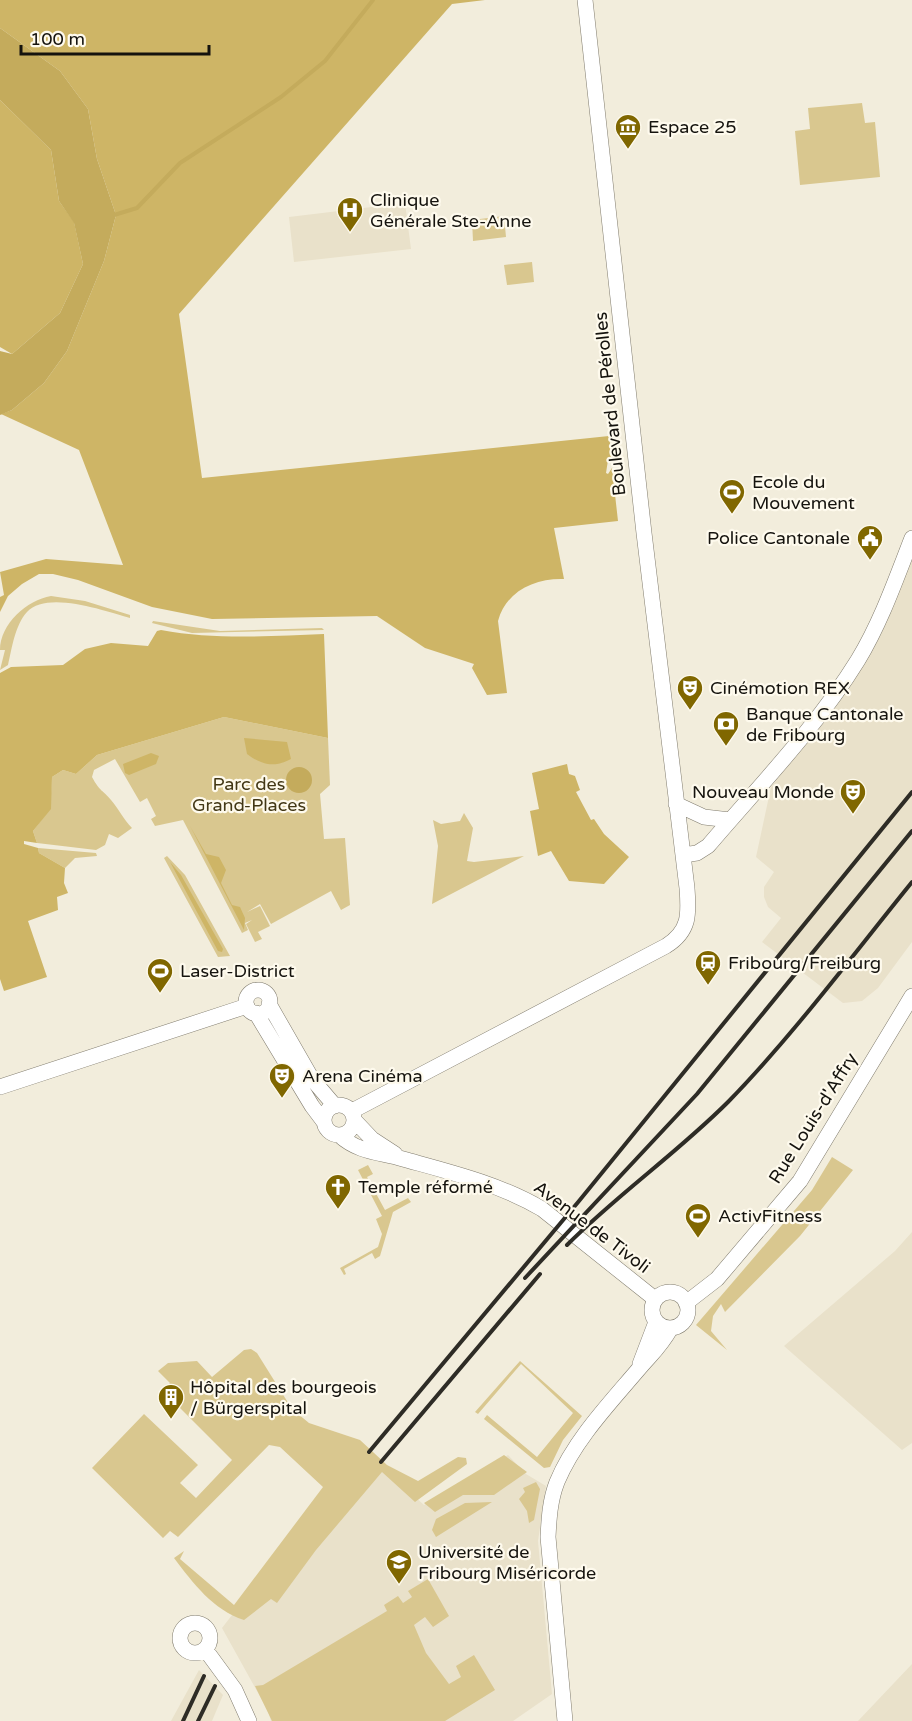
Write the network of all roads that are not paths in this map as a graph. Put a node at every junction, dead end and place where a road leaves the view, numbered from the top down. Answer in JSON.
{"nodes":[{"id":1,"x":585,"y":0,"type":"edge"},
{"id":2,"x":912,"y":538,"type":"edge"},
{"id":3,"x":676,"y":804,"type":"junction"},
{"id":4,"x":730,"y":820,"type":"junction"},
{"id":5,"x":683,"y":855,"type":"junction"},
{"id":6,"x":912,"y":996,"type":"edge"},
{"id":7,"x":269,"y":1004,"type":"junction"},
{"id":8,"x":251,"y":1010,"type":"junction"},
{"id":9,"x":0,"y":1087,"type":"edge"},
{"id":10,"x":335,"y":1106,"type":"junction"},
{"id":11,"x":353,"y":1116,"type":"junction"},
{"id":12,"x":324,"y":1122,"type":"junction"},
{"id":13,"x":339,"y":1135,"type":"junction"},
{"id":14,"x":400,"y":1158,"type":"junction"},
{"id":15,"x":655,"y":1299,"type":"junction"},
{"id":16,"x":686,"y":1302,"type":"junction"},
{"id":17,"x":656,"y":1322,"type":"junction"},
{"id":18,"x":671,"y":1328,"type":"junction"},
{"id":19,"x":638,"y":1370,"type":"junction"},
{"id":20,"x":205,"y":1649,"type":"dead end"},
{"id":21,"x":249,"y":1721,"type":"edge"},
{"id":22,"x":566,"y":1721,"type":"edge"}],
"edges":[{"from":1,"to":3,"type":"main road","name":"Boulevard de Pérolles"},
{"from":2,"to":4,"type":"main road"},
{"from":3,"to":4,"type":"main road"},
{"from":3,"to":5,"type":"main road","name":"Boulevard de Pérolles"},
{"from":4,"to":5,"type":"main road"},
{"from":5,"to":11,"type":"main road","name":"Boulevard de Pérolles"},
{"from":6,"to":16,"type":"main road","name":"Rue Louis-d'Affry"},
{"from":7,"to":8,"type":"main road"},
{"from":7,"to":8,"type":"main road"},
{"from":7,"to":10,"type":"main road"},
{"from":8,"to":9,"type":"main road"},
{"from":8,"to":12,"type":"main road"},
{"from":10,"to":11,"type":"main road"},
{"from":10,"to":12,"type":"main road"},
{"from":11,"to":13,"type":"main road"},
{"from":11,"to":14,"type":"main road","name":"Avenue de Tivoli"},
{"from":12,"to":13,"type":"main road"},
{"from":13,"to":14,"type":"main road","name":"Avenue de Tivoli"},
{"from":14,"to":15,"type":"main road","name":"Avenue de Tivoli"},
{"from":15,"to":16,"type":"main road"},
{"from":15,"to":17,"type":"main road"},
{"from":16,"to":18,"type":"main road"},
{"from":17,"to":18,"type":"main road"},
{"from":17,"to":19,"type":"main road"},
{"from":18,"to":19,"type":"main road"},
{"from":19,"to":22,"type":"main road"},
{"from":20,"to":21,"type":"main road"}]}
